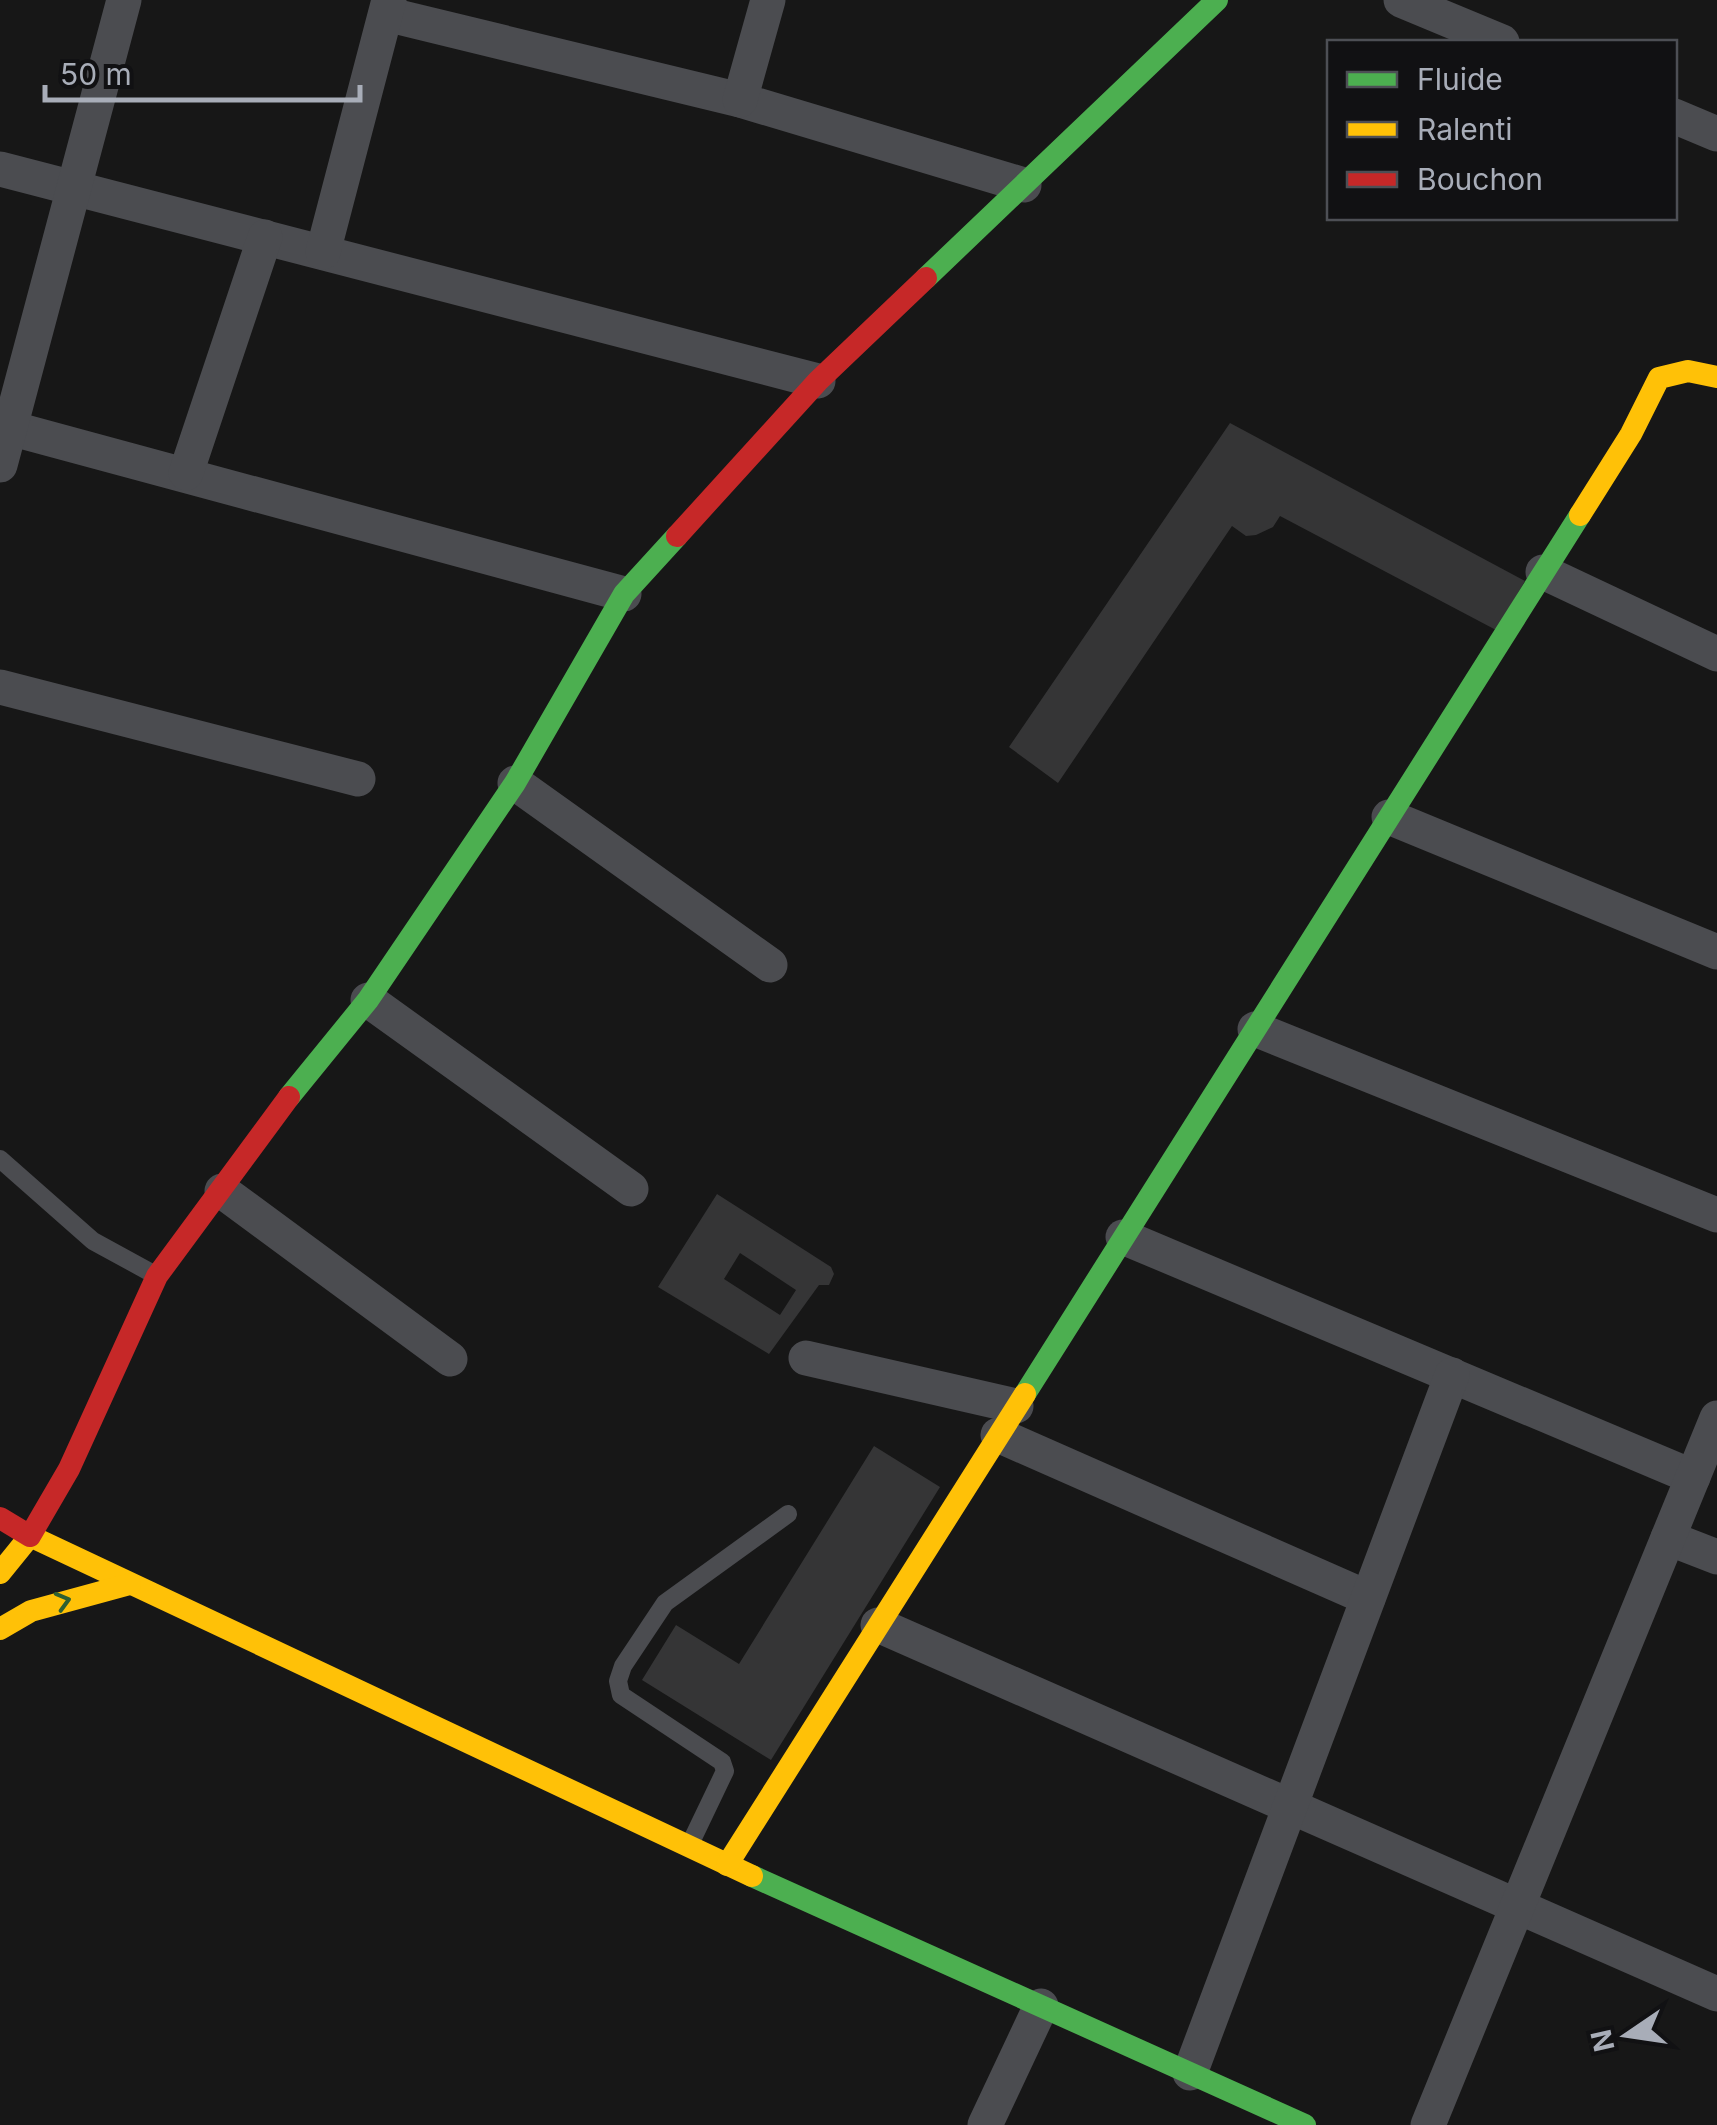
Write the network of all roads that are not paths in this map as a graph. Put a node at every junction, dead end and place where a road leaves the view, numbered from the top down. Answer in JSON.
{"nodes":[{"id":1,"x":124,"y":0,"type":"edge"},
{"id":2,"x":768,"y":0,"type":"edge"},
{"id":3,"x":1217,"y":0,"type":"edge"},
{"id":4,"x":1402,"y":0,"type":"edge"},
{"id":5,"x":388,"y":7,"type":"edge"},
{"id":6,"x":1497,"y":40,"type":"edge"},
{"id":7,"x":740,"y":100,"type":"junction"},
{"id":8,"x":1677,"y":117,"type":"edge"},
{"id":9,"x":1714,"y":125,"type":"edge"},
{"id":10,"x":0,"y":169,"type":"edge"},
{"id":11,"x":1024,"y":184,"type":"junction"},
{"id":12,"x":74,"y":188,"type":"junction"},
{"id":13,"x":265,"y":237,"type":"junction"},
{"id":14,"x":323,"y":252,"type":"junction"},
{"id":15,"x":1717,"y":377,"type":"edge"},
{"id":16,"x":818,"y":380,"type":"junction"},
{"id":17,"x":10,"y":428,"type":"junction"},
{"id":18,"x":0,"y":465,"type":"edge"},
{"id":19,"x":186,"y":473,"type":"junction"},
{"id":20,"x":1543,"y":572,"type":"junction"},
{"id":21,"x":624,"y":594,"type":"junction"},
{"id":22,"x":1717,"y":654,"type":"edge"},
{"id":23,"x":0,"y":686,"type":"edge"},
{"id":24,"x":358,"y":778,"type":"dead end"},
{"id":25,"x":515,"y":783,"type":"junction"},
{"id":26,"x":1388,"y":817,"type":"junction"},
{"id":27,"x":1717,"y":952,"type":"edge"},
{"id":28,"x":770,"y":964,"type":"dead end"},
{"id":29,"x":368,"y":1000,"type":"junction"},
{"id":30,"x":1255,"y":1028,"type":"junction"},
{"id":31,"x":0,"y":1160,"type":"edge"},
{"id":32,"x":630,"y":1190,"type":"dead end"},
{"id":33,"x":222,"y":1191,"type":"junction"},
{"id":34,"x":1717,"y":1215,"type":"edge"},
{"id":35,"x":1123,"y":1236,"type":"junction"},
{"id":36,"x":158,"y":1276,"type":"junction"},
{"id":37,"x":806,"y":1358,"type":"dead end"},
{"id":38,"x":450,"y":1359,"type":"dead end"},
{"id":39,"x":1452,"y":1375,"type":"junction"},
{"id":40,"x":1717,"y":1418,"type":"edge"},
{"id":41,"x":1007,"y":1420,"type":"junction"},
{"id":42,"x":1693,"y":1477,"type":"junction"},
{"id":43,"x":788,"y":1514,"type":"dead end"},
{"id":44,"x":0,"y":1518,"type":"edge"},
{"id":45,"x":30,"y":1536,"type":"junction"},
{"id":46,"x":1668,"y":1538,"type":"junction"},
{"id":47,"x":1717,"y":1557,"type":"edge"},
{"id":48,"x":0,"y":1572,"type":"edge"},
{"id":49,"x":130,"y":1584,"type":"junction"},
{"id":50,"x":1368,"y":1598,"type":"junction"},
{"id":51,"x":878,"y":1625,"type":"junction"},
{"id":52,"x":0,"y":1629,"type":"edge"},
{"id":53,"x":1290,"y":1806,"type":"junction"},
{"id":54,"x":689,"y":1847,"type":"junction"},
{"id":55,"x":727,"y":1865,"type":"junction"},
{"id":56,"x":1518,"y":1906,"type":"junction"},
{"id":57,"x":1717,"y":1994,"type":"edge"},
{"id":58,"x":1041,"y":2006,"type":"junction"},
{"id":59,"x":1190,"y":2073,"type":"junction"},
{"id":60,"x":1290,"y":2122,"type":"edge"},
{"id":61,"x":986,"y":2125,"type":"edge"},
{"id":62,"x":1428,"y":2125,"type":"edge"}],
"edges":[{"from":1,"to":12,"type":"street"},
{"from":2,"to":7,"type":"street"},
{"from":3,"to":11,"type":"street"},
{"from":4,"to":6,"type":"street"},
{"from":5,"to":7,"type":"street"},
{"from":5,"to":14,"type":"street"},
{"from":7,"to":11,"type":"street"},
{"from":8,"to":9,"type":"street"},
{"from":10,"to":12,"type":"street"},
{"from":11,"to":16,"type":"street"},
{"from":12,"to":13,"type":"street"},
{"from":12,"to":17,"type":"street"},
{"from":13,"to":14,"type":"street"},
{"from":13,"to":19,"type":"street"},
{"from":14,"to":16,"type":"street"},
{"from":15,"to":20,"type":"street"},
{"from":16,"to":21,"type":"street"},
{"from":17,"to":18,"type":"street"},
{"from":17,"to":19,"type":"street"},
{"from":19,"to":21,"type":"street"},
{"from":20,"to":22,"type":"street"},
{"from":20,"to":26,"type":"street"},
{"from":21,"to":25,"type":"street"},
{"from":23,"to":24,"type":"street"},
{"from":25,"to":28,"type":"street"},
{"from":25,"to":29,"type":"street"},
{"from":26,"to":27,"type":"street"},
{"from":26,"to":30,"type":"street"},
{"from":29,"to":32,"type":"street"},
{"from":29,"to":33,"type":"street"},
{"from":30,"to":34,"type":"street"},
{"from":30,"to":35,"type":"street"},
{"from":31,"to":36,"type":"lane"},
{"from":33,"to":36,"type":"street"},
{"from":33,"to":38,"type":"street"},
{"from":35,"to":39,"type":"street"},
{"from":35,"to":41,"type":"street"},
{"from":36,"to":45,"type":"street"},
{"from":37,"to":41,"type":"street"},
{"from":39,"to":42,"type":"street"},
{"from":39,"to":50,"type":"street"},
{"from":40,"to":42,"type":"street"},
{"from":41,"to":50,"type":"street"},
{"from":41,"to":51,"type":"street"},
{"from":42,"to":46,"type":"street"},
{"from":43,"to":54,"type":"lane"},
{"from":44,"to":45,"type":"street"},
{"from":45,"to":48,"type":"street"},
{"from":45,"to":49,"type":"street"},
{"from":46,"to":47,"type":"street"},
{"from":46,"to":56,"type":"street"},
{"from":52,"to":49,"type":"street","one_way":true},
{"from":49,"to":54,"type":"street"},
{"from":50,"to":53,"type":"street"},
{"from":51,"to":53,"type":"street"},
{"from":51,"to":55,"type":"street"},
{"from":53,"to":56,"type":"street"},
{"from":53,"to":59,"type":"street"},
{"from":54,"to":55,"type":"street"},
{"from":55,"to":58,"type":"street"},
{"from":56,"to":57,"type":"street"},
{"from":56,"to":62,"type":"street"},
{"from":58,"to":59,"type":"street"},
{"from":58,"to":61,"type":"street"},
{"from":59,"to":60,"type":"street"}]}
